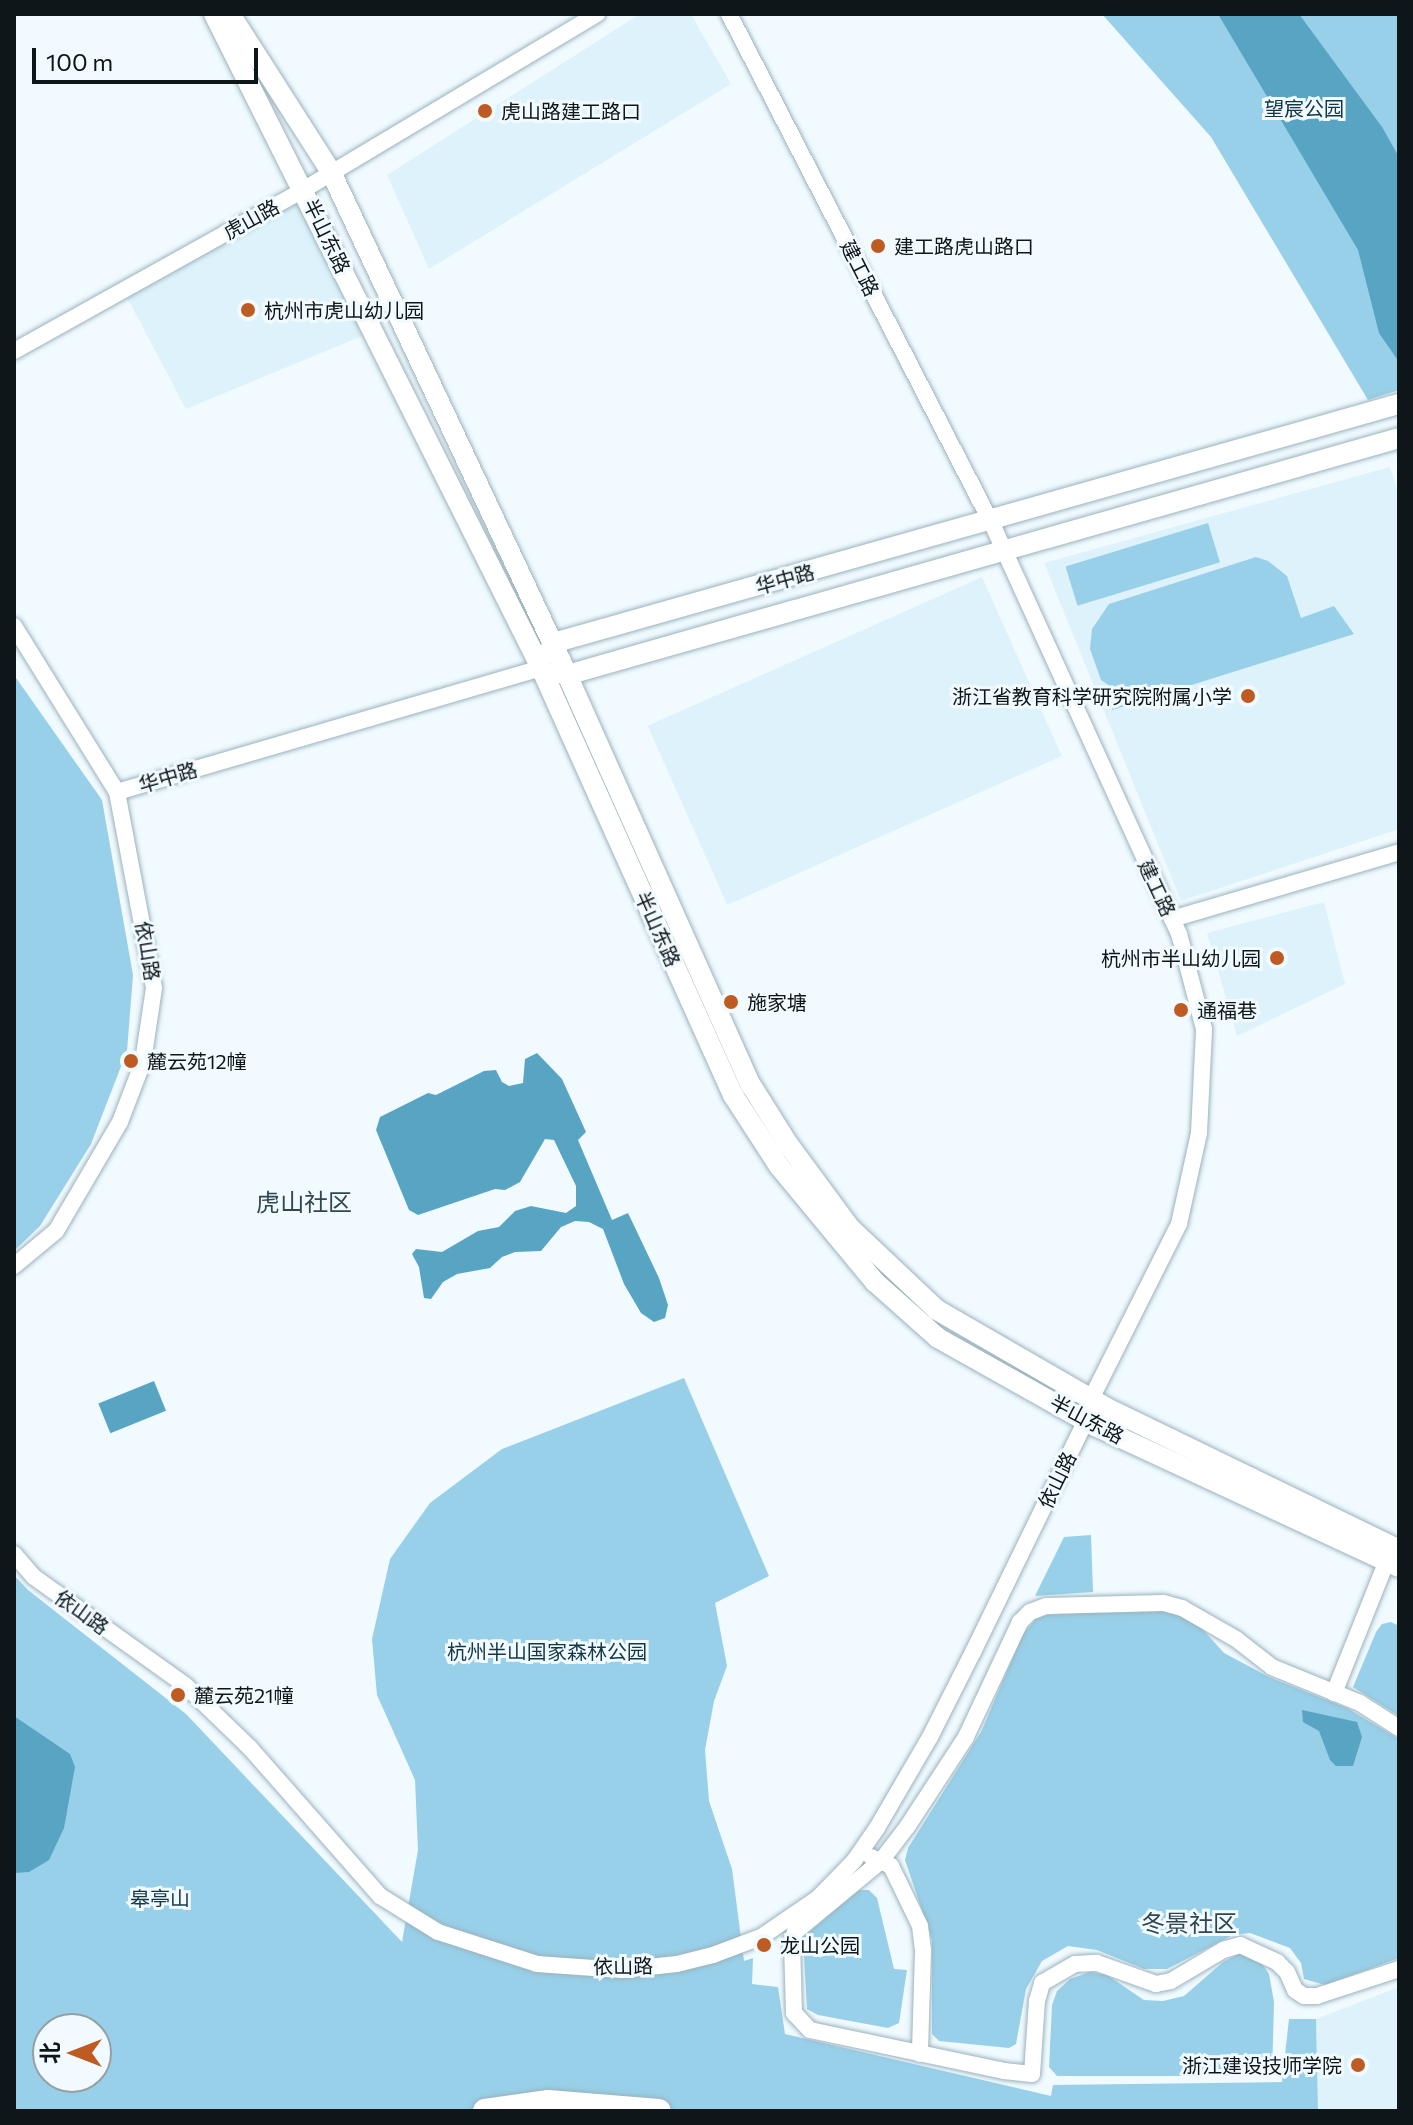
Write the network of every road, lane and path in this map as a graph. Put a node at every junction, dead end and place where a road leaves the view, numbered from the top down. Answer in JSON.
{"nodes":[{"id":1,"x":214,"y":14,"type":"edge"},
{"id":2,"x":230,"y":14,"type":"edge"},
{"id":3,"x":597,"y":14,"type":"edge"},
{"id":4,"x":729,"y":14,"type":"edge"},
{"id":5,"x":331,"y":172,"type":"junction"},
{"id":6,"x":303,"y":190,"type":"junction"},
{"id":7,"x":14,"y":351,"type":"edge"},
{"id":8,"x":1399,"y":404,"type":"edge"},
{"id":9,"x":1399,"y":415,"type":"edge"},
{"id":10,"x":1399,"y":427,"type":"edge"},
{"id":11,"x":1399,"y":438,"type":"edge"},
{"id":12,"x":1172,"y":488,"type":"junction"},
{"id":13,"x":1044,"y":507,"type":"junction"},
{"id":14,"x":991,"y":522,"type":"junction"},
{"id":15,"x":1051,"y":535,"type":"junction"},
{"id":16,"x":1002,"y":549,"type":"junction"},
{"id":17,"x":14,"y":626,"type":"edge"},
{"id":18,"x":553,"y":643,"type":"junction"},
{"id":19,"x":541,"y":668,"type":"junction"},
{"id":20,"x":567,"y":675,"type":"junction"},
{"id":21,"x":117,"y":792,"type":"junction"},
{"id":22,"x":1399,"y":852,"type":"edge"},
{"id":23,"x":1172,"y":919,"type":"junction"},
{"id":24,"x":14,"y":1266,"type":"edge"},
{"id":25,"x":1091,"y":1399,"type":"junction"},
{"id":26,"x":1086,"y":1420,"type":"junction"},
{"id":27,"x":14,"y":1554,"type":"edge"},
{"id":28,"x":1394,"y":1556,"type":"edge"},
{"id":29,"x":1334,"y":1693,"type":"junction"},
{"id":30,"x":1399,"y":1728,"type":"edge"},
{"id":31,"x":858,"y":1856,"type":"junction"},
{"id":32,"x":881,"y":1861,"type":"junction"},
{"id":33,"x":1399,"y":1969,"type":"edge"},
{"id":34,"x":920,"y":2054,"type":"junction"},
{"id":35,"x":485,"y":2111,"type":"edge"},
{"id":36,"x":659,"y":2111,"type":"edge"}],
"edges":[{"from":1,"to":6,"type":"main road","name":"半山东路"},
{"from":2,"to":5,"type":"main road","name":"半山东路"},
{"from":3,"to":5,"type":"street","name":"虎山路"},
{"from":4,"to":14,"type":"street","name":"建工路"},
{"from":5,"to":6,"type":"street","name":"虎山路"},
{"from":5,"to":18,"type":"main road","name":"半山东路"},
{"from":6,"to":7,"type":"street","name":"虎山路"},
{"from":6,"to":19,"type":"main road","name":"半山东路"},
{"from":8,"to":13,"type":"main road","name":"华中路"},
{"from":9,"to":12,"type":"main road","name":"华中路"},
{"from":10,"to":12,"type":"main road","name":"华中路"},
{"from":11,"to":15,"type":"main road","name":"华中路"},
{"from":12,"to":13,"type":"main road","name":"华中路"},
{"from":12,"to":15,"type":"main road","name":"华中路"},
{"from":13,"to":14,"type":"main road","name":"华中路"},
{"from":14,"to":16,"type":"street","name":"建工路"},
{"from":14,"to":18,"type":"main road","name":"华中路"},
{"from":15,"to":16,"type":"main road","name":"华中路"},
{"from":16,"to":20,"type":"main road","name":"华中路"},
{"from":16,"to":23,"type":"street","name":"建工路"},
{"from":17,"to":21,"type":"street","name":"依山路"},
{"from":18,"to":19,"type":"main road"},
{"from":18,"to":20,"type":"main road","name":"半山东路"},
{"from":19,"to":20,"type":"main road"},
{"from":19,"to":21,"type":"street","name":"华中路"},
{"from":19,"to":26,"type":"main road","name":"半山东路"},
{"from":20,"to":25,"type":"main road","name":"半山东路"},
{"from":21,"to":24,"type":"street","name":"依山路"},
{"from":22,"to":23,"type":"street"},
{"from":23,"to":25,"type":"street","name":"建工路"},
{"from":25,"to":26,"type":"street","name":"建工路"},
{"from":25,"to":28,"type":"main road","name":"半山东路"},
{"from":26,"to":28,"type":"main road","name":"半山东路"},
{"from":26,"to":31,"type":"street","name":"依山路"},
{"from":27,"to":31,"type":"street","name":"依山路"},
{"from":28,"to":29,"type":"street"},
{"from":29,"to":30,"type":"street"},
{"from":29,"to":32,"type":"street"},
{"from":31,"to":32,"type":"street"},
{"from":32,"to":34,"type":"street"},
{"from":32,"to":34,"type":"street"},
{"from":33,"to":34,"type":"street"},
{"from":35,"to":36,"type":"highway"}]}
